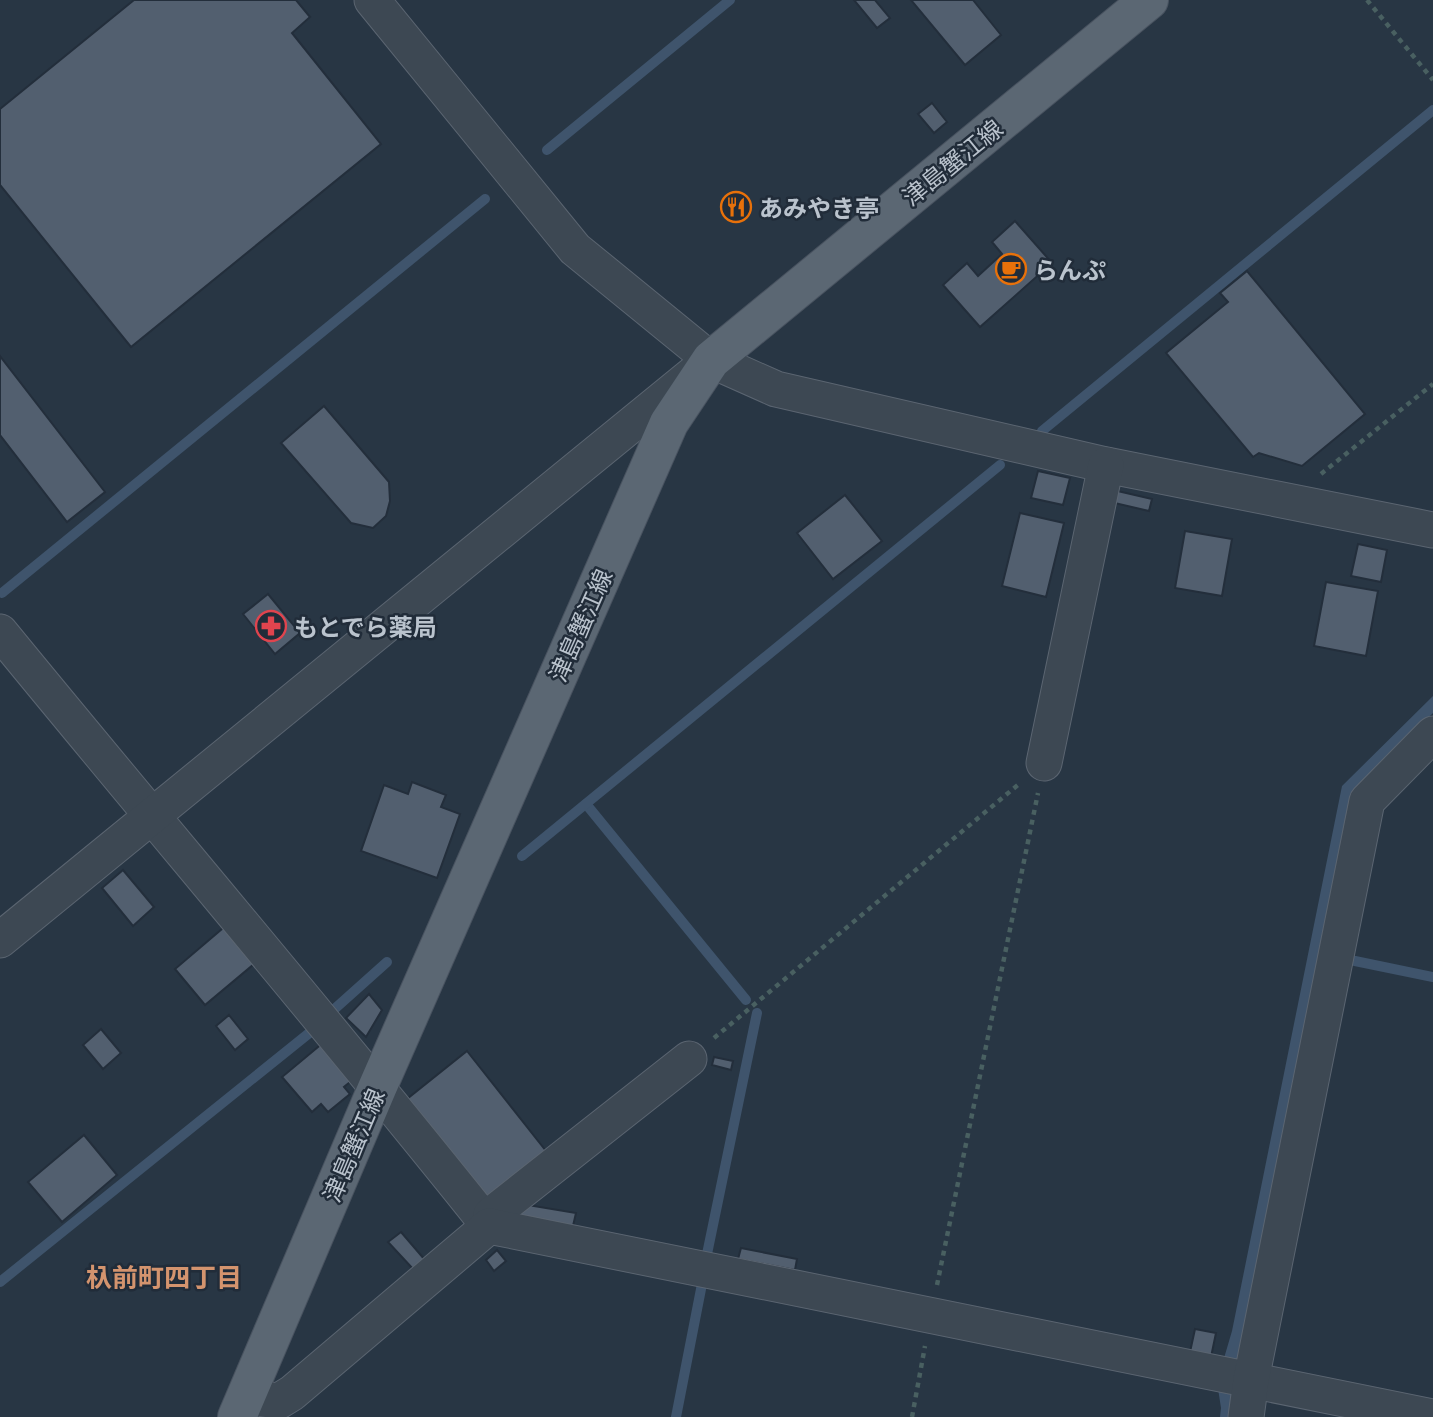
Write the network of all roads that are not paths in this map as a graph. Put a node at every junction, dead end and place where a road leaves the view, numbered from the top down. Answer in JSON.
{"nodes":[{"id":1,"x":372,"y":0,"type":"edge"},
{"id":2,"x":1149,"y":0,"type":"edge"},
{"id":3,"x":711,"y":360,"type":"junction"},
{"id":4,"x":1106,"y":465,"type":"junction"},
{"id":5,"x":1433,"y":530,"type":"edge"},
{"id":6,"x":0,"y":632,"type":"edge"},
{"id":7,"x":1433,"y":734,"type":"edge"},
{"id":8,"x":1044,"y":763,"type":"road end"},
{"id":9,"x":152,"y":817,"type":"junction"},
{"id":10,"x":0,"y":940,"type":"edge"},
{"id":11,"x":690,"y":1059,"type":"road end"},
{"id":12,"x":378,"y":1086,"type":"junction"},
{"id":13,"x":489,"y":1226,"type":"junction"},
{"id":14,"x":1247,"y":1379,"type":"junction"},
{"id":15,"x":241,"y":1407,"type":"edge"},
{"id":16,"x":1246,"y":1417,"type":"edge"},
{"id":17,"x":1433,"y":1417,"type":"edge"}],
"edges":[{"from":1,"to":3,"type":"street"},
{"from":2,"to":3,"type":"main road","name":"津島蟹江線"},
{"from":3,"to":4,"type":"street"},
{"from":3,"to":9,"type":"street"},
{"from":3,"to":12,"type":"main road","name":"津島蟹江線"},
{"from":4,"to":5,"type":"street"},
{"from":4,"to":8,"type":"street"},
{"from":6,"to":9,"type":"street"},
{"from":7,"to":14,"type":"street"},
{"from":9,"to":10,"type":"street"},
{"from":9,"to":12,"type":"street"},
{"from":11,"to":13,"type":"street"},
{"from":12,"to":13,"type":"street"},
{"from":12,"to":15,"type":"main road","name":"津島蟹江線"},
{"from":13,"to":14,"type":"street"},
{"from":13,"to":15,"type":"street"},
{"from":14,"to":16,"type":"street"},
{"from":14,"to":17,"type":"street"}]}
